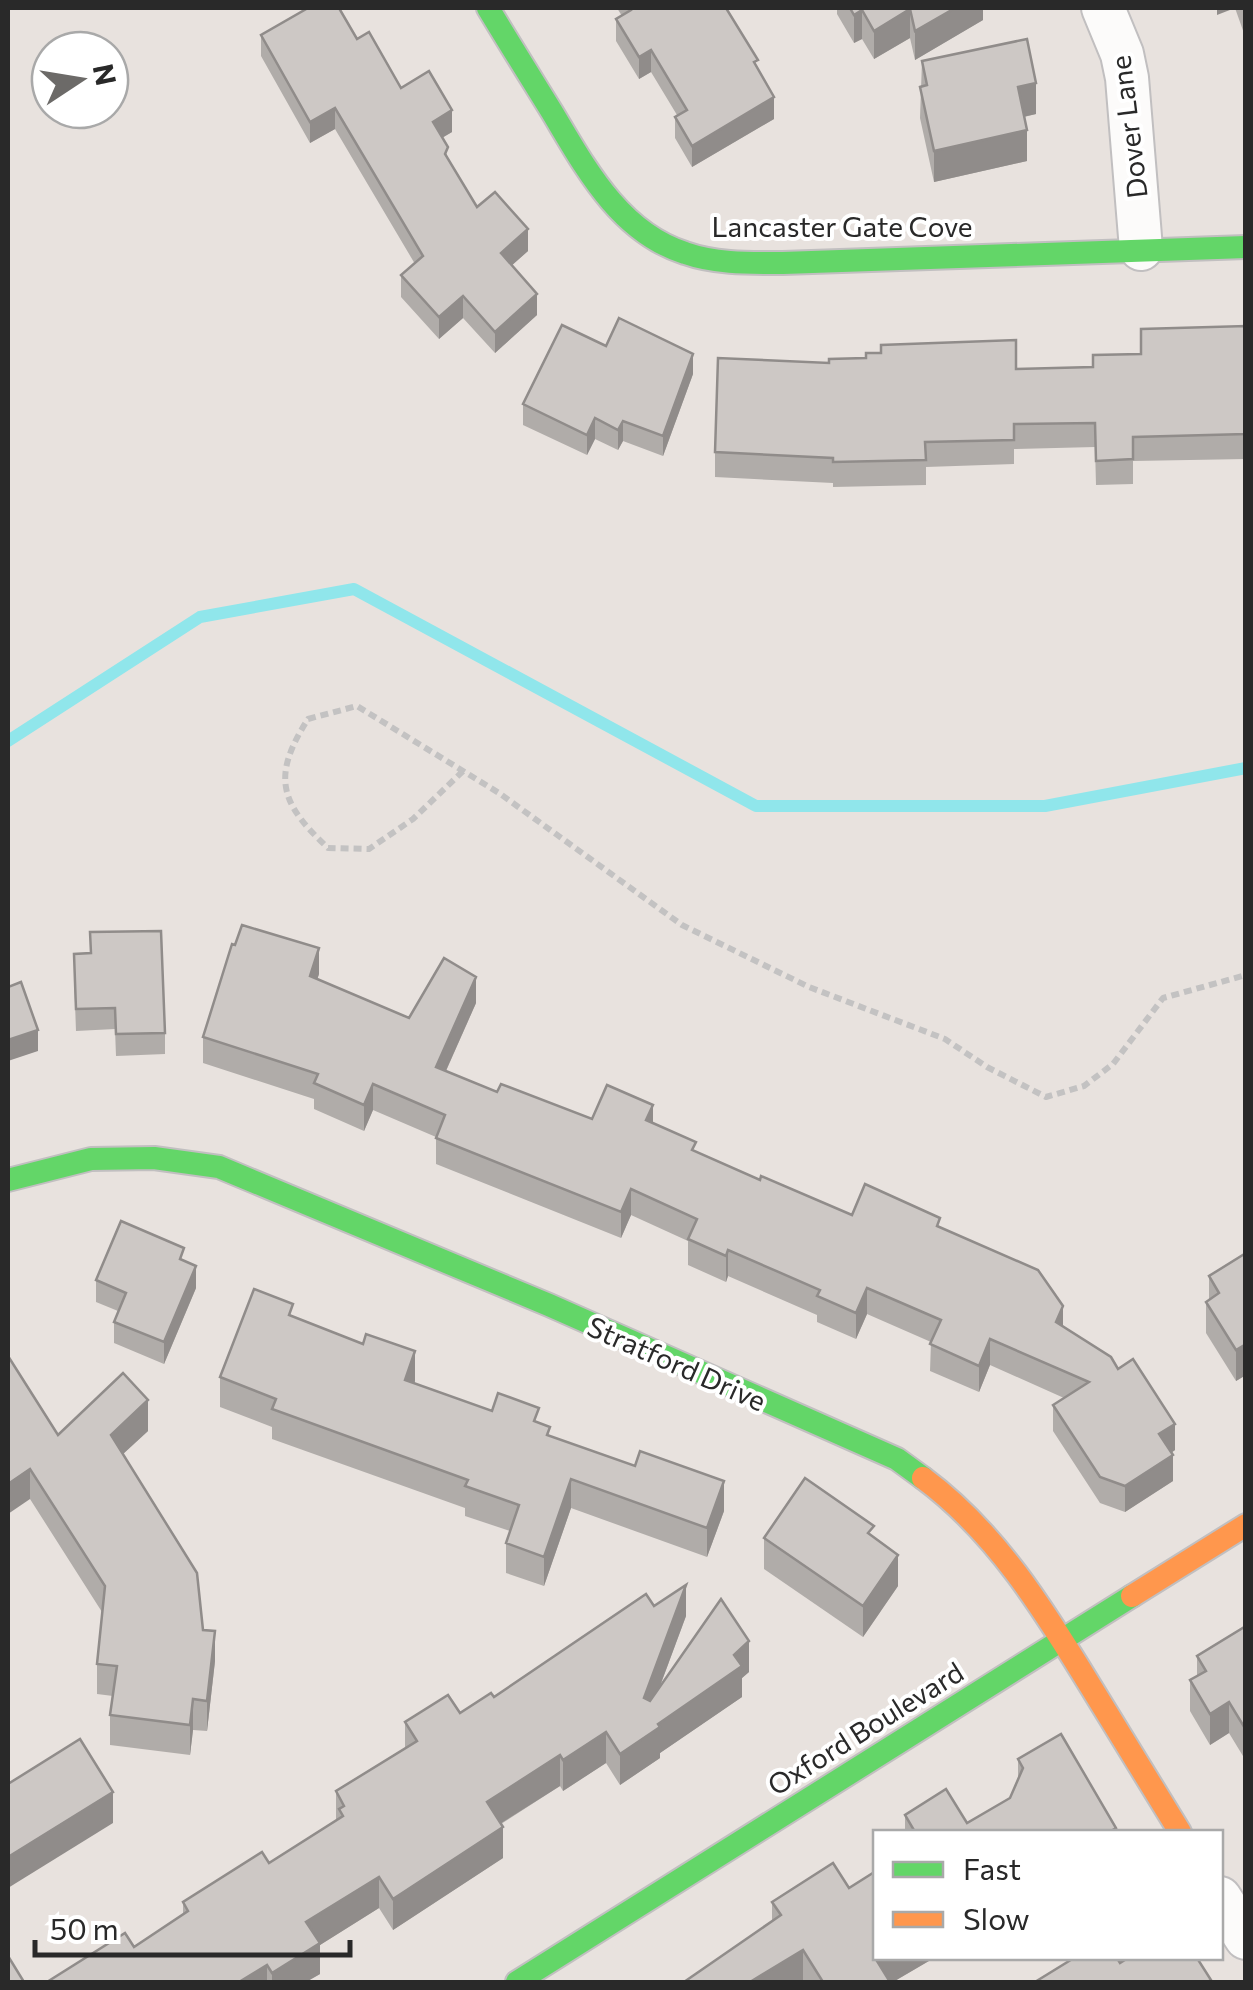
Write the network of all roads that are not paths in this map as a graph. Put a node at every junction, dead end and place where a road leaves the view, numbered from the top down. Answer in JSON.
{"nodes":[{"id":1,"x":488,"y":8,"type":"edge"},
{"id":2,"x":1103,"y":8,"type":"edge"},
{"id":3,"x":1246,"y":247,"type":"edge"},
{"id":4,"x":1141,"y":249,"type":"junction"},
{"id":5,"x":8,"y":1180,"type":"edge"},
{"id":6,"x":1246,"y":1524,"type":"edge"},
{"id":7,"x":1062,"y":1640,"type":"junction"},
{"id":8,"x":1179,"y":1830,"type":"edge"},
{"id":9,"x":1223,"y":1903,"type":"edge"},
{"id":10,"x":1246,"y":1938,"type":"edge"},
{"id":11,"x":517,"y":1982,"type":"edge"}],
"edges":[{"from":1,"to":4,"type":"street","name":"Lancaster Gate Cove"},
{"from":2,"to":4,"type":"street","name":"Dover Lane"},
{"from":3,"to":4,"type":"street","name":"Lancaster Gate Cove"},
{"from":5,"to":7,"type":"street","name":"Stratford Drive"},
{"from":6,"to":7,"type":"street","name":"Oxford Boulevard"},
{"from":7,"to":8,"type":"street","name":"Stratford Drive"},
{"from":7,"to":11,"type":"street","name":"Oxford Boulevard"},
{"from":9,"to":10,"type":"street"}]}
